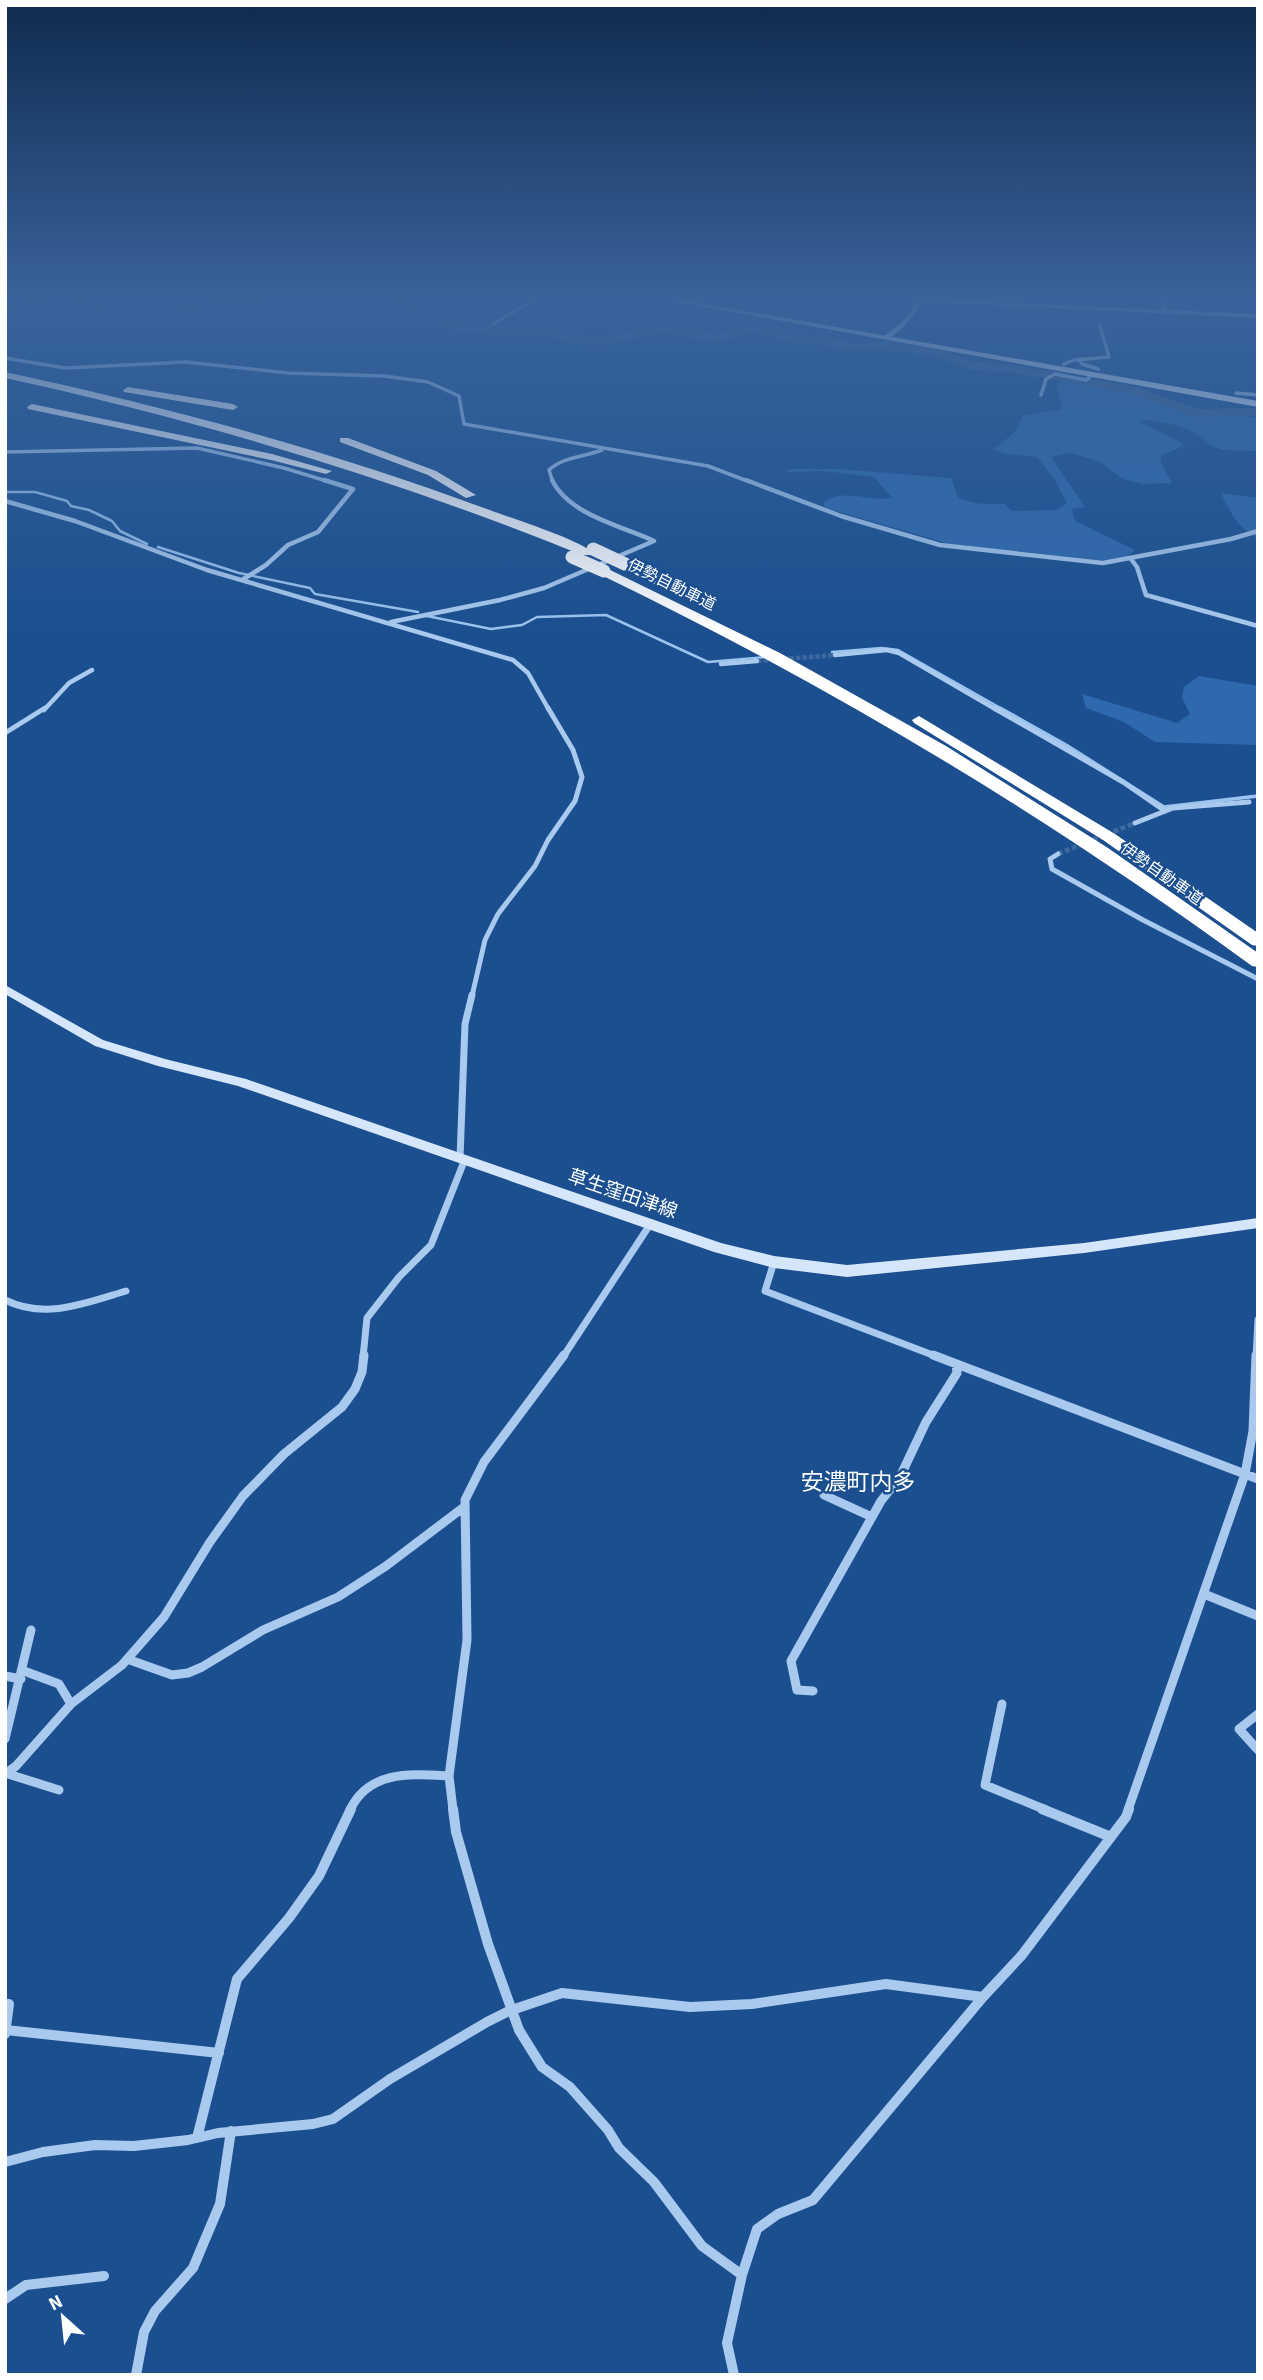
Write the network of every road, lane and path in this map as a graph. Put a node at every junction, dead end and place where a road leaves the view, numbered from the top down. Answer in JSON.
{"nodes":[{"id":1,"x":51,"y":411,"type":"edge"},
{"id":2,"x":133,"y":411,"type":"edge"},
{"id":3,"x":164,"y":411,"type":"edge"},
{"id":4,"x":461,"y":411,"type":"edge"},
{"id":5,"x":344,"y":440,"type":"dead end"},
{"id":6,"x":602,"y":450,"type":"junction"},
{"id":7,"x":5,"y":452,"type":"edge"},
{"id":8,"x":5,"y":501,"type":"edge"},
{"id":9,"x":453,"y":509,"type":"junction"},
{"id":10,"x":1258,"y":531,"type":"edge"},
{"id":11,"x":589,"y":550,"type":"junction"},
{"id":12,"x":1131,"y":559,"type":"junction"},
{"id":13,"x":616,"y":567,"type":"junction"},
{"id":14,"x":244,"y":579,"type":"junction"},
{"id":15,"x":390,"y":622,"type":"junction"},
{"id":16,"x":1258,"y":625,"type":"edge"},
{"id":17,"x":835,"y":654,"type":"tunnel mouth"},
{"id":18,"x":757,"y":661,"type":"tunnel mouth"},
{"id":19,"x":721,"y":664,"type":"dead end"},
{"id":20,"x":92,"y":670,"type":"dead end"},
{"id":21,"x":5,"y":733,"type":"edge"},
{"id":22,"x":1249,"y":802,"type":"dead end"},
{"id":23,"x":1165,"y":811,"type":"junction"},
{"id":24,"x":1135,"y":823,"type":"tunnel mouth"},
{"id":25,"x":1058,"y":854,"type":"dead end"},
{"id":26,"x":1258,"y":940,"type":"edge"},
{"id":27,"x":1258,"y":962,"type":"edge"},
{"id":28,"x":1258,"y":979,"type":"edge"},
{"id":29,"x":5,"y":989,"type":"edge"},
{"id":30,"x":462,"y":1158,"type":"junction"},
{"id":31,"x":651,"y":1222,"type":"junction"},
{"id":32,"x":1258,"y":1223,"type":"edge"},
{"id":33,"x":774,"y":1262,"type":"junction"},
{"id":34,"x":126,"y":1291,"type":"dead end"},
{"id":35,"x":5,"y":1300,"type":"edge"},
{"id":36,"x":1258,"y":1320,"type":"edge"},
{"id":37,"x":956,"y":1364,"type":"junction"},
{"id":38,"x":1245,"y":1474,"type":"junction"},
{"id":39,"x":1258,"y":1479,"type":"edge"},
{"id":40,"x":824,"y":1494,"type":"dead end"},
{"id":41,"x":464,"y":1507,"type":"junction"},
{"id":42,"x":872,"y":1517,"type":"junction"},
{"id":43,"x":1204,"y":1594,"type":"junction"},
{"id":44,"x":1258,"y":1615,"type":"edge"},
{"id":45,"x":32,"y":1630,"type":"dead end"},
{"id":46,"x":127,"y":1659,"type":"junction"},
{"id":47,"x":22,"y":1675,"type":"junction"},
{"id":48,"x":5,"y":1676,"type":"edge"},
{"id":49,"x":813,"y":1691,"type":"dead end"},
{"id":50,"x":71,"y":1704,"type":"junction"},
{"id":51,"x":1002,"y":1704,"type":"dead end"},
{"id":52,"x":1258,"y":1714,"type":"edge"},
{"id":53,"x":5,"y":1739,"type":"edge"},
{"id":54,"x":1258,"y":1750,"type":"edge"},
{"id":55,"x":5,"y":1774,"type":"edge"},
{"id":56,"x":449,"y":1776,"type":"junction"},
{"id":57,"x":59,"y":1790,"type":"dead end"},
{"id":58,"x":1111,"y":1837,"type":"junction"},
{"id":59,"x":983,"y":1997,"type":"junction"},
{"id":60,"x":5,"y":2004,"type":"edge"},
{"id":61,"x":511,"y":2010,"type":"junction"},
{"id":62,"x":6,"y":2032,"type":"edge"},
{"id":63,"x":219,"y":2053,"type":"junction"},
{"id":64,"x":231,"y":2131,"type":"junction"},
{"id":65,"x":197,"y":2138,"type":"junction"},
{"id":66,"x":5,"y":2162,"type":"edge"},
{"id":67,"x":743,"y":2275,"type":"junction"},
{"id":68,"x":104,"y":2276,"type":"dead end"},
{"id":69,"x":5,"y":2299,"type":"edge"},
{"id":70,"x":136,"y":2375,"type":"edge"},
{"id":71,"x":733,"y":2375,"type":"edge"}],
"edges":[{"from":1,"to":9,"type":"highway"},
{"from":2,"to":9,"type":"highway","name":"伊勢自動車道"},
{"from":3,"to":11,"type":"highway","name":"伊勢自動車道"},
{"from":4,"to":6,"type":"street"},
{"from":5,"to":11,"type":"highway"},
{"from":6,"to":12,"type":"street"},
{"from":6,"to":15,"type":"street"},
{"from":7,"to":14,"type":"street"},
{"from":8,"to":14,"type":"street"},
{"from":9,"to":13,"type":"highway","name":"伊勢自動車道","bridge":true},
{"from":10,"to":12,"type":"street"},
{"from":11,"to":13,"type":"highway","name":"伊勢自動車道","bridge":true},
{"from":12,"to":16,"type":"street"},
{"from":13,"to":26,"type":"highway","name":"伊勢自動車道"},
{"from":13,"to":27,"type":"highway","name":"伊勢自動車道"},
{"from":14,"to":15,"type":"street"},
{"from":15,"to":30,"type":"street"},
{"from":17,"to":23,"type":"street"},
{"from":18,"to":19,"type":"street"},
{"from":20,"to":21,"type":"street"},
{"from":22,"to":23,"type":"street"},
{"from":23,"to":24,"type":"street"},
{"from":25,"to":28,"type":"street"},
{"from":29,"to":30,"type":"main road","name":"草生窪田津線"},
{"from":30,"to":31,"type":"main road","name":"草生窪田津線"},
{"from":30,"to":46,"type":"street"},
{"from":31,"to":33,"type":"main road","name":"草生窪田津線"},
{"from":31,"to":41,"type":"street"},
{"from":32,"to":33,"type":"main road","name":"草生窪田津線"},
{"from":33,"to":37,"type":"street"},
{"from":34,"to":35,"type":"street"},
{"from":36,"to":38,"type":"street"},
{"from":37,"to":38,"type":"street"},
{"from":37,"to":42,"type":"street"},
{"from":38,"to":39,"type":"street"},
{"from":38,"to":43,"type":"street"},
{"from":40,"to":42,"type":"street"},
{"from":41,"to":46,"type":"street"},
{"from":41,"to":56,"type":"street"},
{"from":42,"to":49,"type":"street"},
{"from":43,"to":44,"type":"street"},
{"from":43,"to":58,"type":"street"},
{"from":45,"to":47,"type":"street"},
{"from":46,"to":50,"type":"street"},
{"from":47,"to":48,"type":"street"},
{"from":47,"to":50,"type":"street"},
{"from":47,"to":53,"type":"street"},
{"from":50,"to":55,"type":"street"},
{"from":51,"to":58,"type":"street"},
{"from":52,"to":54,"type":"street"},
{"from":55,"to":57,"type":"street"},
{"from":56,"to":61,"type":"street"},
{"from":56,"to":63,"type":"street"},
{"from":58,"to":59,"type":"street"},
{"from":59,"to":61,"type":"street"},
{"from":59,"to":67,"type":"street"},
{"from":60,"to":62,"type":"street"},
{"from":61,"to":64,"type":"street"},
{"from":61,"to":67,"type":"street"},
{"from":62,"to":63,"type":"street"},
{"from":63,"to":65,"type":"street"},
{"from":64,"to":65,"type":"street"},
{"from":64,"to":70,"type":"street"},
{"from":65,"to":66,"type":"street"},
{"from":67,"to":71,"type":"street"},
{"from":68,"to":69,"type":"street"}]}
